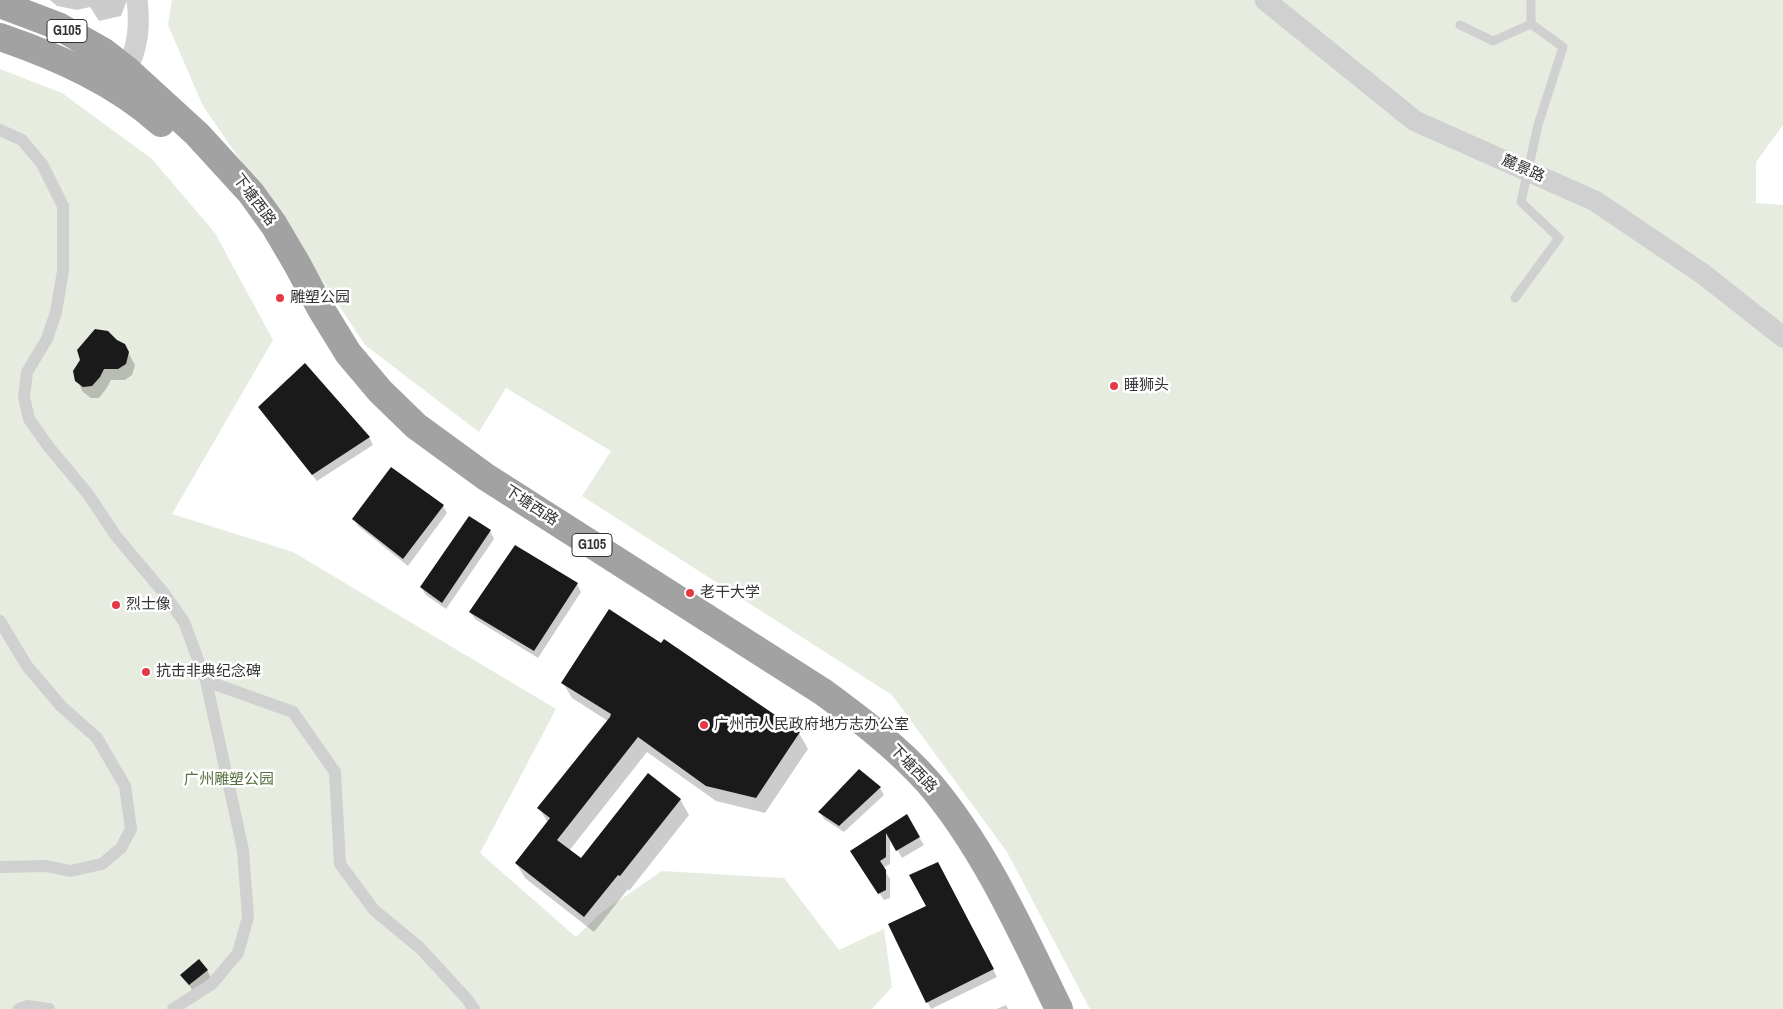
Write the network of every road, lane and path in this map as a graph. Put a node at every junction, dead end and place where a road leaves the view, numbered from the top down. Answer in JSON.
{"nodes":[{"id":1,"x":137,"y":0,"type":"edge"},
{"id":2,"x":1265,"y":0,"type":"edge"},
{"id":3,"x":1531,"y":0,"type":"edge"},
{"id":4,"x":0,"y":4,"type":"edge"},
{"id":5,"x":1531,"y":24,"type":"junction"},
{"id":6,"x":1460,"y":25,"type":"dead end"},
{"id":7,"x":0,"y":37,"type":"edge"},
{"id":8,"x":120,"y":78,"type":"junction"},
{"id":9,"x":0,"y":130,"type":"edge"},
{"id":10,"x":1515,"y":298,"type":"dead end"},
{"id":11,"x":1783,"y":338,"type":"edge"},
{"id":12,"x":0,"y":621,"type":"edge"},
{"id":13,"x":206,"y":681,"type":"junction"},
{"id":14,"x":0,"y":867,"type":"edge"},
{"id":15,"x":19,"y":1009,"type":"edge"},
{"id":16,"x":48,"y":1009,"type":"edge"},
{"id":17,"x":173,"y":1009,"type":"edge"},
{"id":18,"x":474,"y":1009,"type":"edge"},
{"id":19,"x":1042,"y":1009,"type":"edge"},
{"id":20,"x":1059,"y":1009,"type":"edge"}],
"edges":[{"from":1,"to":8,"type":"street"},
{"from":2,"to":11,"type":"street","name":"麓景路"},
{"from":3,"to":5,"type":"lane"},
{"from":4,"to":8,"type":"highway","name":"下塘西路","number":"G105"},
{"from":5,"to":6,"type":"lane"},
{"from":5,"to":10,"type":"lane"},
{"from":7,"to":8,"type":"highway","name":"下塘西路","number":"G105"},
{"from":8,"to":19,"type":"highway","name":"下塘西路","number":"G105"},
{"from":8,"to":20,"type":"highway","name":"下塘西路","number":"G105"},
{"from":9,"to":13,"type":"street"},
{"from":12,"to":14,"type":"street"},
{"from":13,"to":17,"type":"street"},
{"from":13,"to":18,"type":"street"},
{"from":15,"to":16,"type":"street"}]}
